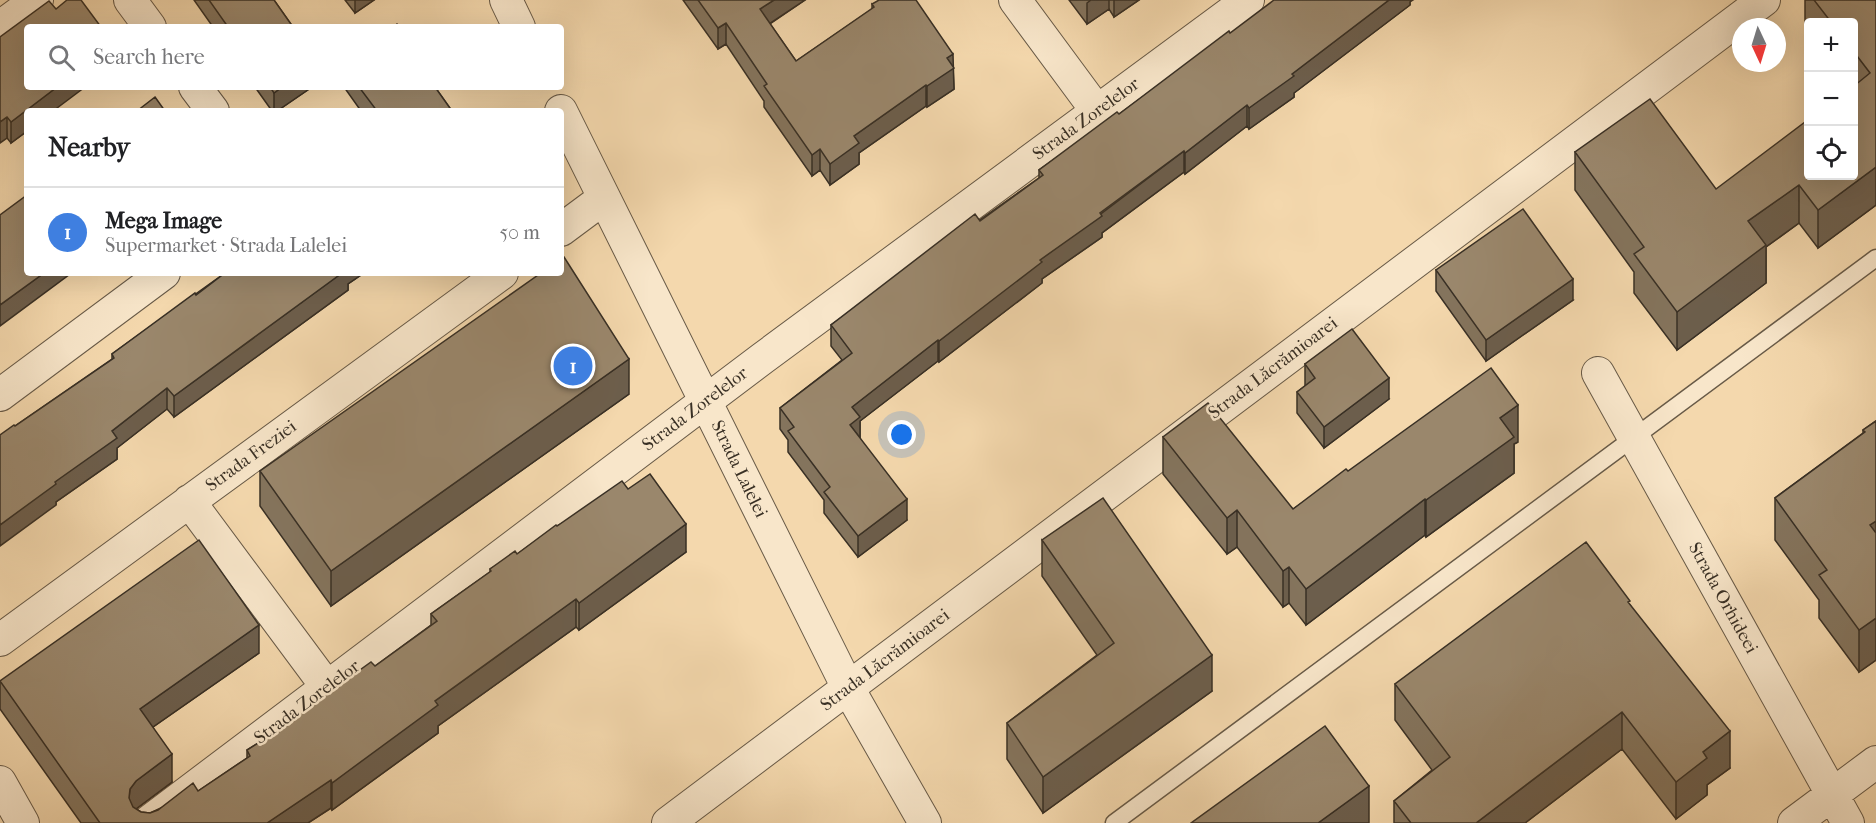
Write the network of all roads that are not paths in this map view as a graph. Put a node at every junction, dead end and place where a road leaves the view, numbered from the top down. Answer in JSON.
{"nodes":[{"id":1,"x":36,"y":0,"type":"edge"},
{"id":2,"x":130,"y":0,"type":"edge"},
{"id":3,"x":506,"y":0,"type":"edge"},
{"id":4,"x":1015,"y":0,"type":"edge"},
{"id":5,"x":1248,"y":0,"type":"edge"},
{"id":6,"x":1764,"y":0,"type":"edge"},
{"id":7,"x":148,"y":24,"type":"edge"},
{"id":8,"x":518,"y":24,"type":"edge"},
{"id":9,"x":0,"y":27,"type":"edge"},
{"id":10,"x":197,"y":90,"type":"edge"},
{"id":11,"x":550,"y":90,"type":"edge"},
{"id":12,"x":211,"y":108,"type":"edge"},
{"id":13,"x":560,"y":108,"type":"edge"},
{"id":14,"x":1096,"y":111,"type":"junction"},
{"id":15,"x":564,"y":117,"type":"edge"},
{"id":16,"x":604,"y":198,"type":"junction"},
{"id":17,"x":564,"y":228,"type":"edge"},
{"id":18,"x":1876,"y":258,"type":"edge"},
{"id":19,"x":160,"y":276,"type":"edge"},
{"id":20,"x":498,"y":276,"type":"edge"},
{"id":21,"x":1598,"y":373,"type":"dead end"},
{"id":22,"x":0,"y":395,"type":"edge"},
{"id":23,"x":705,"y":401,"type":"junction"},
{"id":24,"x":1634,"y":437,"type":"junction"},
{"id":25,"x":189,"y":501,"type":"junction"},
{"id":26,"x":0,"y":640,"type":"edge"},
{"id":27,"x":327,"y":687,"type":"junction"},
{"id":28,"x":848,"y":688,"type":"junction"},
{"id":29,"x":1876,"y":762,"type":"edge"},
{"id":30,"x":0,"y":782,"type":"edge"},
{"id":31,"x":1832,"y":795,"type":"junction"},
{"id":32,"x":22,"y":823,"type":"edge"},
{"id":33,"x":147,"y":823,"type":"edge"},
{"id":34,"x":668,"y":823,"type":"edge"},
{"id":35,"x":925,"y":823,"type":"edge"},
{"id":36,"x":1114,"y":823,"type":"edge"},
{"id":37,"x":1794,"y":823,"type":"edge"},
{"id":38,"x":1848,"y":823,"type":"edge"}],
"edges":[{"from":1,"to":9,"type":"street"},
{"from":2,"to":7,"type":"street"},
{"from":3,"to":8,"type":"street"},
{"from":4,"to":14,"type":"street"},
{"from":5,"to":14,"type":"street","name":"Strada Zorelelor"},
{"from":6,"to":28,"type":"street","name":"Strada Lăcrămioarei"},
{"from":10,"to":12,"type":"street"},
{"from":11,"to":13,"type":"street","name":"Strada Lalelei"},
{"from":14,"to":23,"type":"street","name":"Strada Zorelelor"},
{"from":15,"to":16,"type":"street","name":"Strada Lalelei"},
{"from":16,"to":17,"type":"street"},
{"from":16,"to":23,"type":"street","name":"Strada Lalelei"},
{"from":18,"to":24,"type":"lane"},
{"from":19,"to":22,"type":"street"},
{"from":20,"to":25,"type":"street","name":"Strada Freziei"},
{"from":21,"to":24,"type":"street","name":"Strada Orhideei"},
{"from":23,"to":27,"type":"street","name":"Strada Zorelelor"},
{"from":23,"to":28,"type":"street","name":"Strada Lalelei"},
{"from":24,"to":31,"type":"street","name":"Strada Orhideei"},
{"from":24,"to":36,"type":"lane"},
{"from":25,"to":26,"type":"street","name":"Strada Freziei"},
{"from":25,"to":27,"type":"street"},
{"from":27,"to":33,"type":"street","name":"Strada Zorelelor"},
{"from":28,"to":34,"type":"street","name":"Strada Lăcrămioarei"},
{"from":28,"to":35,"type":"street","name":"Strada Lalelei"},
{"from":29,"to":31,"type":"street"},
{"from":30,"to":32,"type":"street"},
{"from":31,"to":37,"type":"street"},
{"from":31,"to":38,"type":"street","name":"Strada Orhideei"}]}
